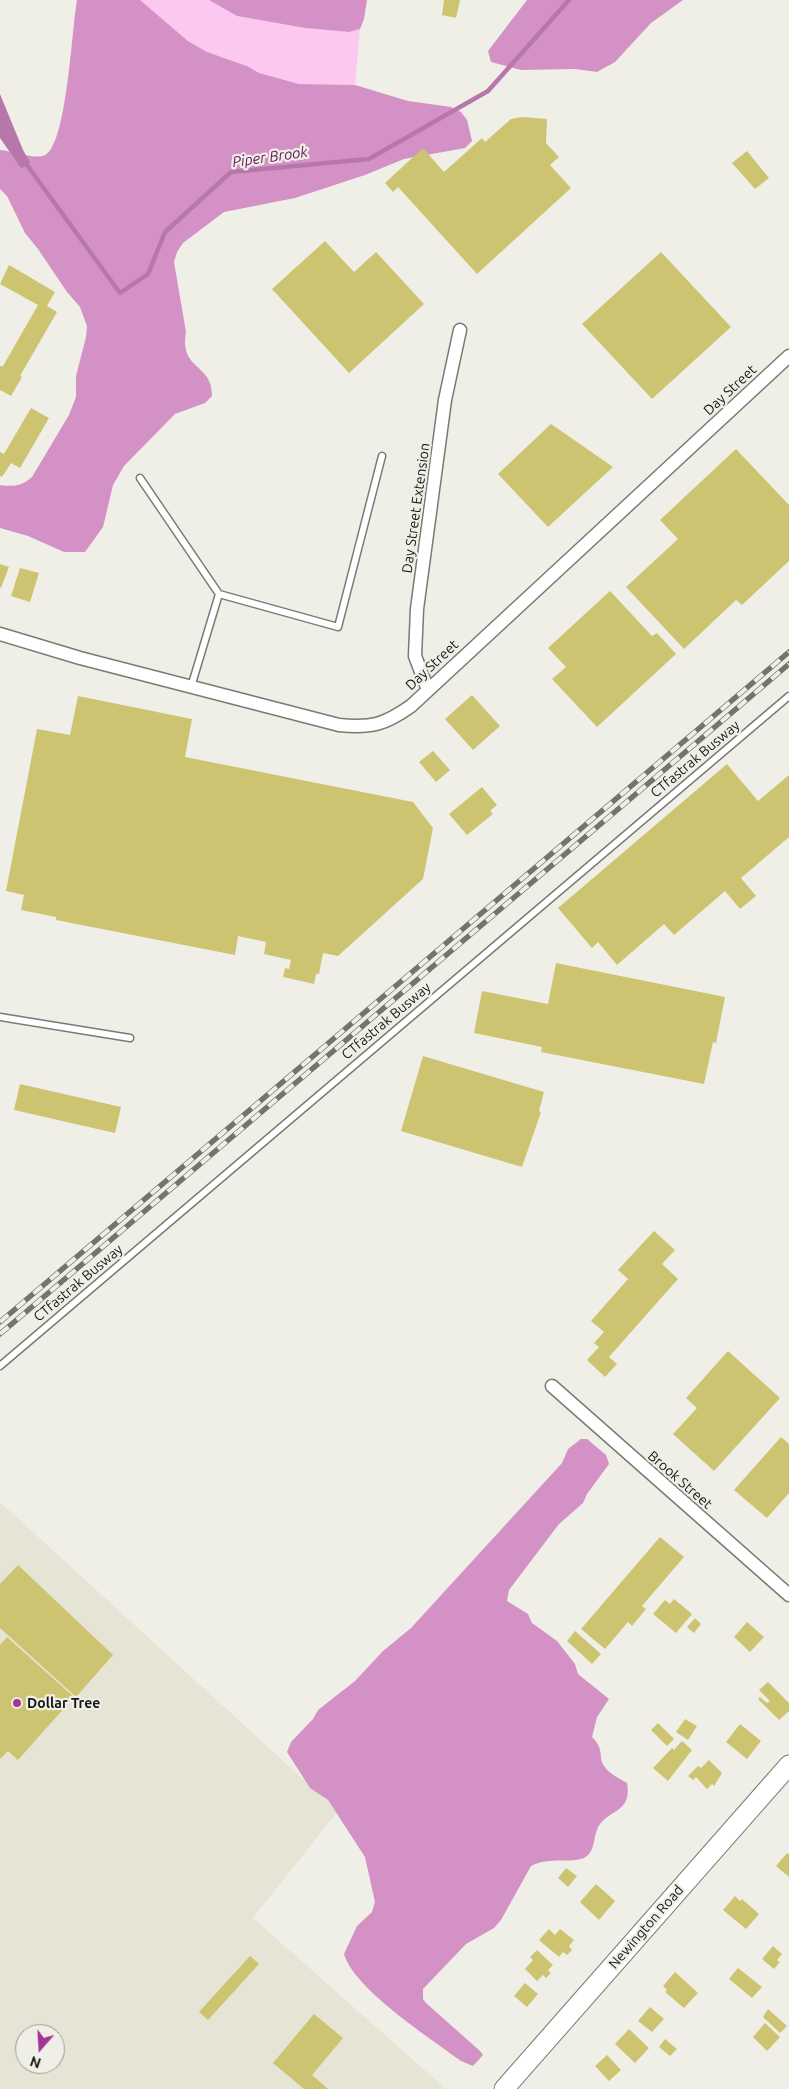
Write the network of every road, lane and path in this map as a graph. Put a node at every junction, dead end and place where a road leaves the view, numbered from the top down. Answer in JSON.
{"nodes":[{"id":1,"x":460,"y":330,"type":"dead end"},
{"id":2,"x":789,"y":356,"type":"edge"},
{"id":3,"x":382,"y":456,"type":"dead end"},
{"id":4,"x":140,"y":478,"type":"dead end"},
{"id":5,"x":218,"y":594,"type":"junction"},
{"id":6,"x":0,"y":634,"type":"edge"},
{"id":7,"x":190,"y":687,"type":"junction"},
{"id":8,"x":428,"y":690,"type":"junction"},
{"id":9,"x":789,"y":696,"type":"edge"},
{"id":10,"x":0,"y":1018,"type":"edge"},
{"id":11,"x":130,"y":1038,"type":"dead end"},
{"id":12,"x":0,"y":1366,"type":"edge"},
{"id":13,"x":552,"y":1386,"type":"dead end"},
{"id":14,"x":789,"y":1595,"type":"edge"},
{"id":15,"x":789,"y":1765,"type":"edge"},
{"id":16,"x":504,"y":2089,"type":"edge"}],
"edges":[{"from":1,"to":8,"type":"street","name":"Day Street Extension"},
{"from":2,"to":8,"type":"street","name":"Day Street"},
{"from":3,"to":5,"type":"lane"},
{"from":4,"to":5,"type":"lane"},
{"from":5,"to":7,"type":"lane"},
{"from":6,"to":7,"type":"street","name":"Day Street"},
{"from":7,"to":8,"type":"street","name":"Day Street"},
{"from":9,"to":12,"type":"lane","name":"CTfastrak Busway"},
{"from":10,"to":11,"type":"lane"},
{"from":13,"to":14,"type":"street","name":"Brook Street"},
{"from":15,"to":16,"type":"main road","name":"Newington Road"}]}
